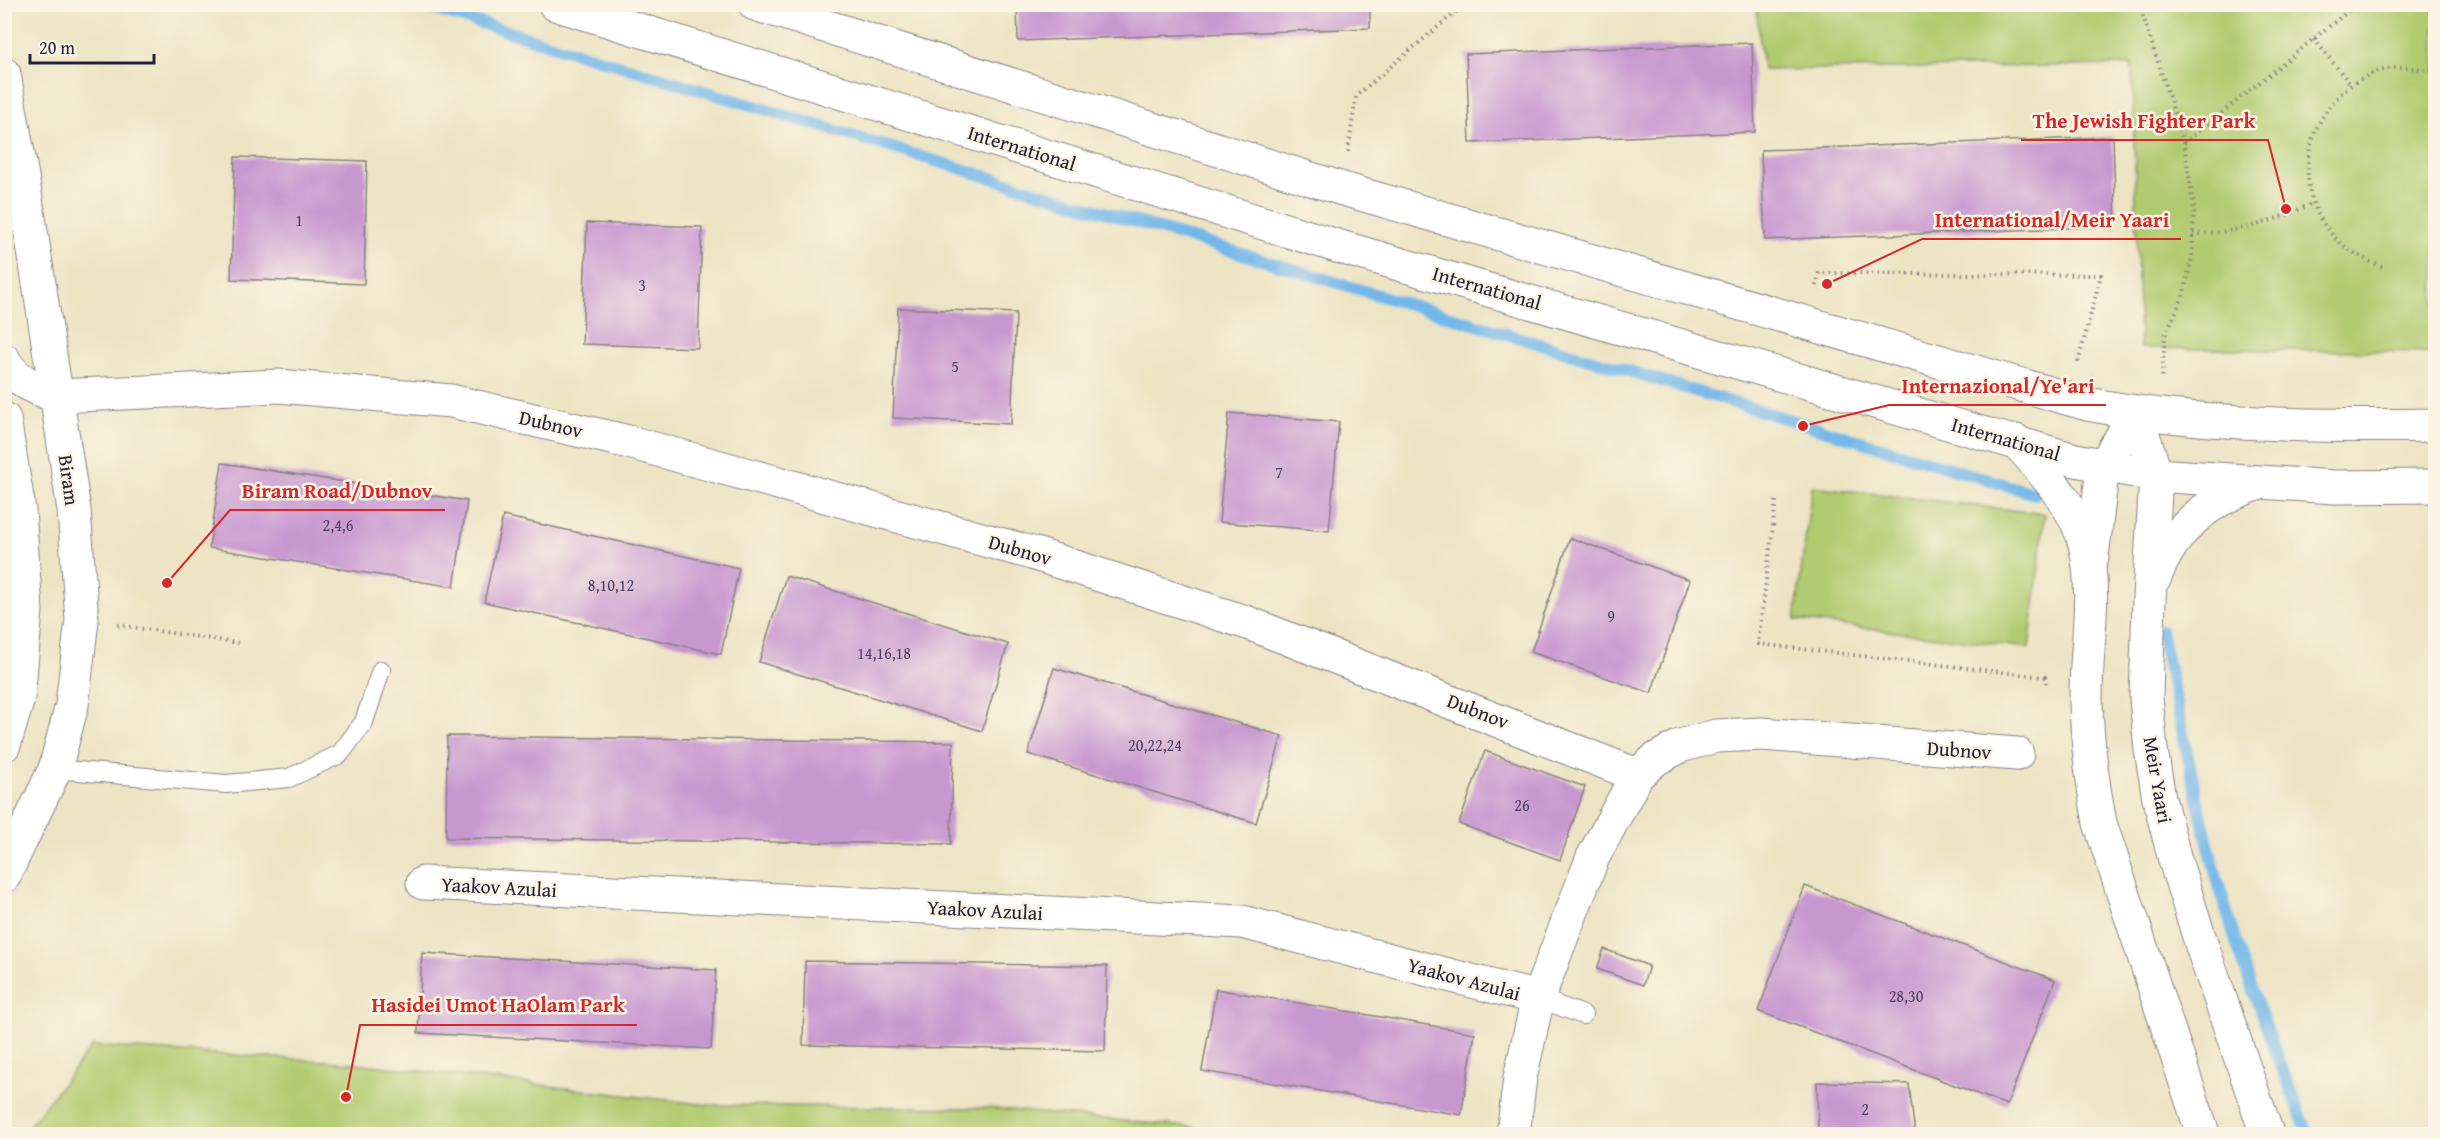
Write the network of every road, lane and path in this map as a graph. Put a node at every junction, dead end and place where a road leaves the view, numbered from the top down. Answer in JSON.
{"nodes":[{"id":1,"x":555,"y":4,"type":"edge"},
{"id":2,"x":755,"y":4,"type":"edge"},
{"id":3,"x":1465,"y":4,"type":"edge"},
{"id":4,"x":2139,"y":4,"type":"edge"},
{"id":5,"x":2357,"y":4,"type":"edge"},
{"id":6,"x":2314,"y":39,"type":"junction"},
{"id":7,"x":2436,"y":71,"type":"edge"},
{"id":8,"x":4,"y":74,"type":"edge"},
{"id":9,"x":2351,"y":85,"type":"junction"},
{"id":10,"x":2184,"y":143,"type":"junction"},
{"id":11,"x":1343,"y":189,"type":"junction"},
{"id":12,"x":2313,"y":203,"type":"junction"},
{"id":13,"x":2193,"y":234,"type":"junction"},
{"id":14,"x":2382,"y":267,"type":"dead end"},
{"id":15,"x":1820,"y":273,"type":"dead end"},
{"id":16,"x":2165,"y":336,"type":"dead end"},
{"id":17,"x":4,"y":360,"type":"edge"},
{"id":18,"x":56,"y":396,"type":"junction"},
{"id":19,"x":2068,"y":398,"type":"junction"},
{"id":20,"x":2136,"y":413,"type":"junction"},
{"id":21,"x":4,"y":419,"type":"edge"},
{"id":22,"x":2436,"y":424,"type":"edge"},
{"id":23,"x":2016,"y":441,"type":"junction"},
{"id":24,"x":2103,"y":467,"type":"junction"},
{"id":25,"x":2156,"y":475,"type":"junction"},
{"id":26,"x":2262,"y":482,"type":"junction"},
{"id":27,"x":2436,"y":486,"type":"edge"},
{"id":28,"x":1776,"y":501,"type":"dead end"},
{"id":29,"x":2090,"y":575,"type":"junction"},
{"id":30,"x":2149,"y":599,"type":"junction"},
{"id":31,"x":82,"y":620,"type":"junction"},
{"id":32,"x":238,"y":643,"type":"dead end"},
{"id":33,"x":381,"y":670,"type":"dead end"},
{"id":34,"x":2047,"y":688,"type":"dead end"},
{"id":35,"x":4,"y":745,"type":"edge"},
{"id":36,"x":2017,"y":754,"type":"dead end"},
{"id":37,"x":55,"y":769,"type":"junction"},
{"id":38,"x":1637,"y":775,"type":"junction"},
{"id":39,"x":4,"y":876,"type":"edge"},
{"id":40,"x":423,"y":883,"type":"dead end"},
{"id":41,"x":1538,"y":998,"type":"junction"},
{"id":42,"x":1583,"y":1014,"type":"dead end"},
{"id":43,"x":1513,"y":1134,"type":"edge"},
{"id":44,"x":2204,"y":1134,"type":"edge"},
{"id":45,"x":2267,"y":1134,"type":"edge"}],
"edges":[{"from":1,"to":23,"type":"street","name":"International"},
{"from":2,"to":11,"type":"street"},
{"from":3,"to":11,"type":"path"},
{"from":4,"to":10,"type":"path"},
{"from":5,"to":6,"type":"path"},
{"from":6,"to":9,"type":"path"},
{"from":6,"to":10,"type":"path"},
{"from":7,"to":9,"type":"path"},
{"from":8,"to":18,"type":"street","name":"Biram"},
{"from":9,"to":12,"type":"path"},
{"from":10,"to":13,"type":"path"},
{"from":11,"to":19,"type":"street"},
{"from":12,"to":13,"type":"path"},
{"from":12,"to":14,"type":"path"},
{"from":13,"to":16,"type":"path"},
{"from":15,"to":19,"type":"path"},
{"from":17,"to":18,"type":"street","name":"Dubnov"},
{"from":18,"to":31,"type":"street","name":"Biram"},
{"from":18,"to":38,"type":"street","name":"Dubnov"},
{"from":19,"to":20,"type":"street"},
{"from":20,"to":22,"type":"street"},
{"from":20,"to":24,"type":"street"},
{"from":20,"to":25,"type":"street","name":"Meir Yaari"},
{"from":21,"to":35,"type":"street"},
{"from":23,"to":24,"type":"street","name":"International"},
{"from":23,"to":29,"type":"street"},
{"from":24,"to":25,"type":"street","name":"International"},
{"from":24,"to":29,"type":"street"},
{"from":25,"to":26,"type":"street","name":"International"},
{"from":25,"to":30,"type":"street","name":"Meir Yaari"},
{"from":26,"to":27,"type":"street","name":"International"},
{"from":26,"to":30,"type":"street"},
{"from":28,"to":34,"type":"path"},
{"from":29,"to":44,"type":"street"},
{"from":30,"to":45,"type":"street","name":"Meir Yaari"},
{"from":31,"to":32,"type":"path"},
{"from":31,"to":37,"type":"street","name":"Biram"},
{"from":33,"to":37,"type":"lane"},
{"from":36,"to":38,"type":"street","name":"Dubnov"},
{"from":37,"to":39,"type":"street","name":"Biram"},
{"from":38,"to":41,"type":"street","name":"Yaakov Azulai"},
{"from":40,"to":41,"type":"street","name":"Yaakov Azulai"},
{"from":41,"to":42,"type":"lane"},
{"from":41,"to":43,"type":"street","name":"Yaakov Azulai"}]}
